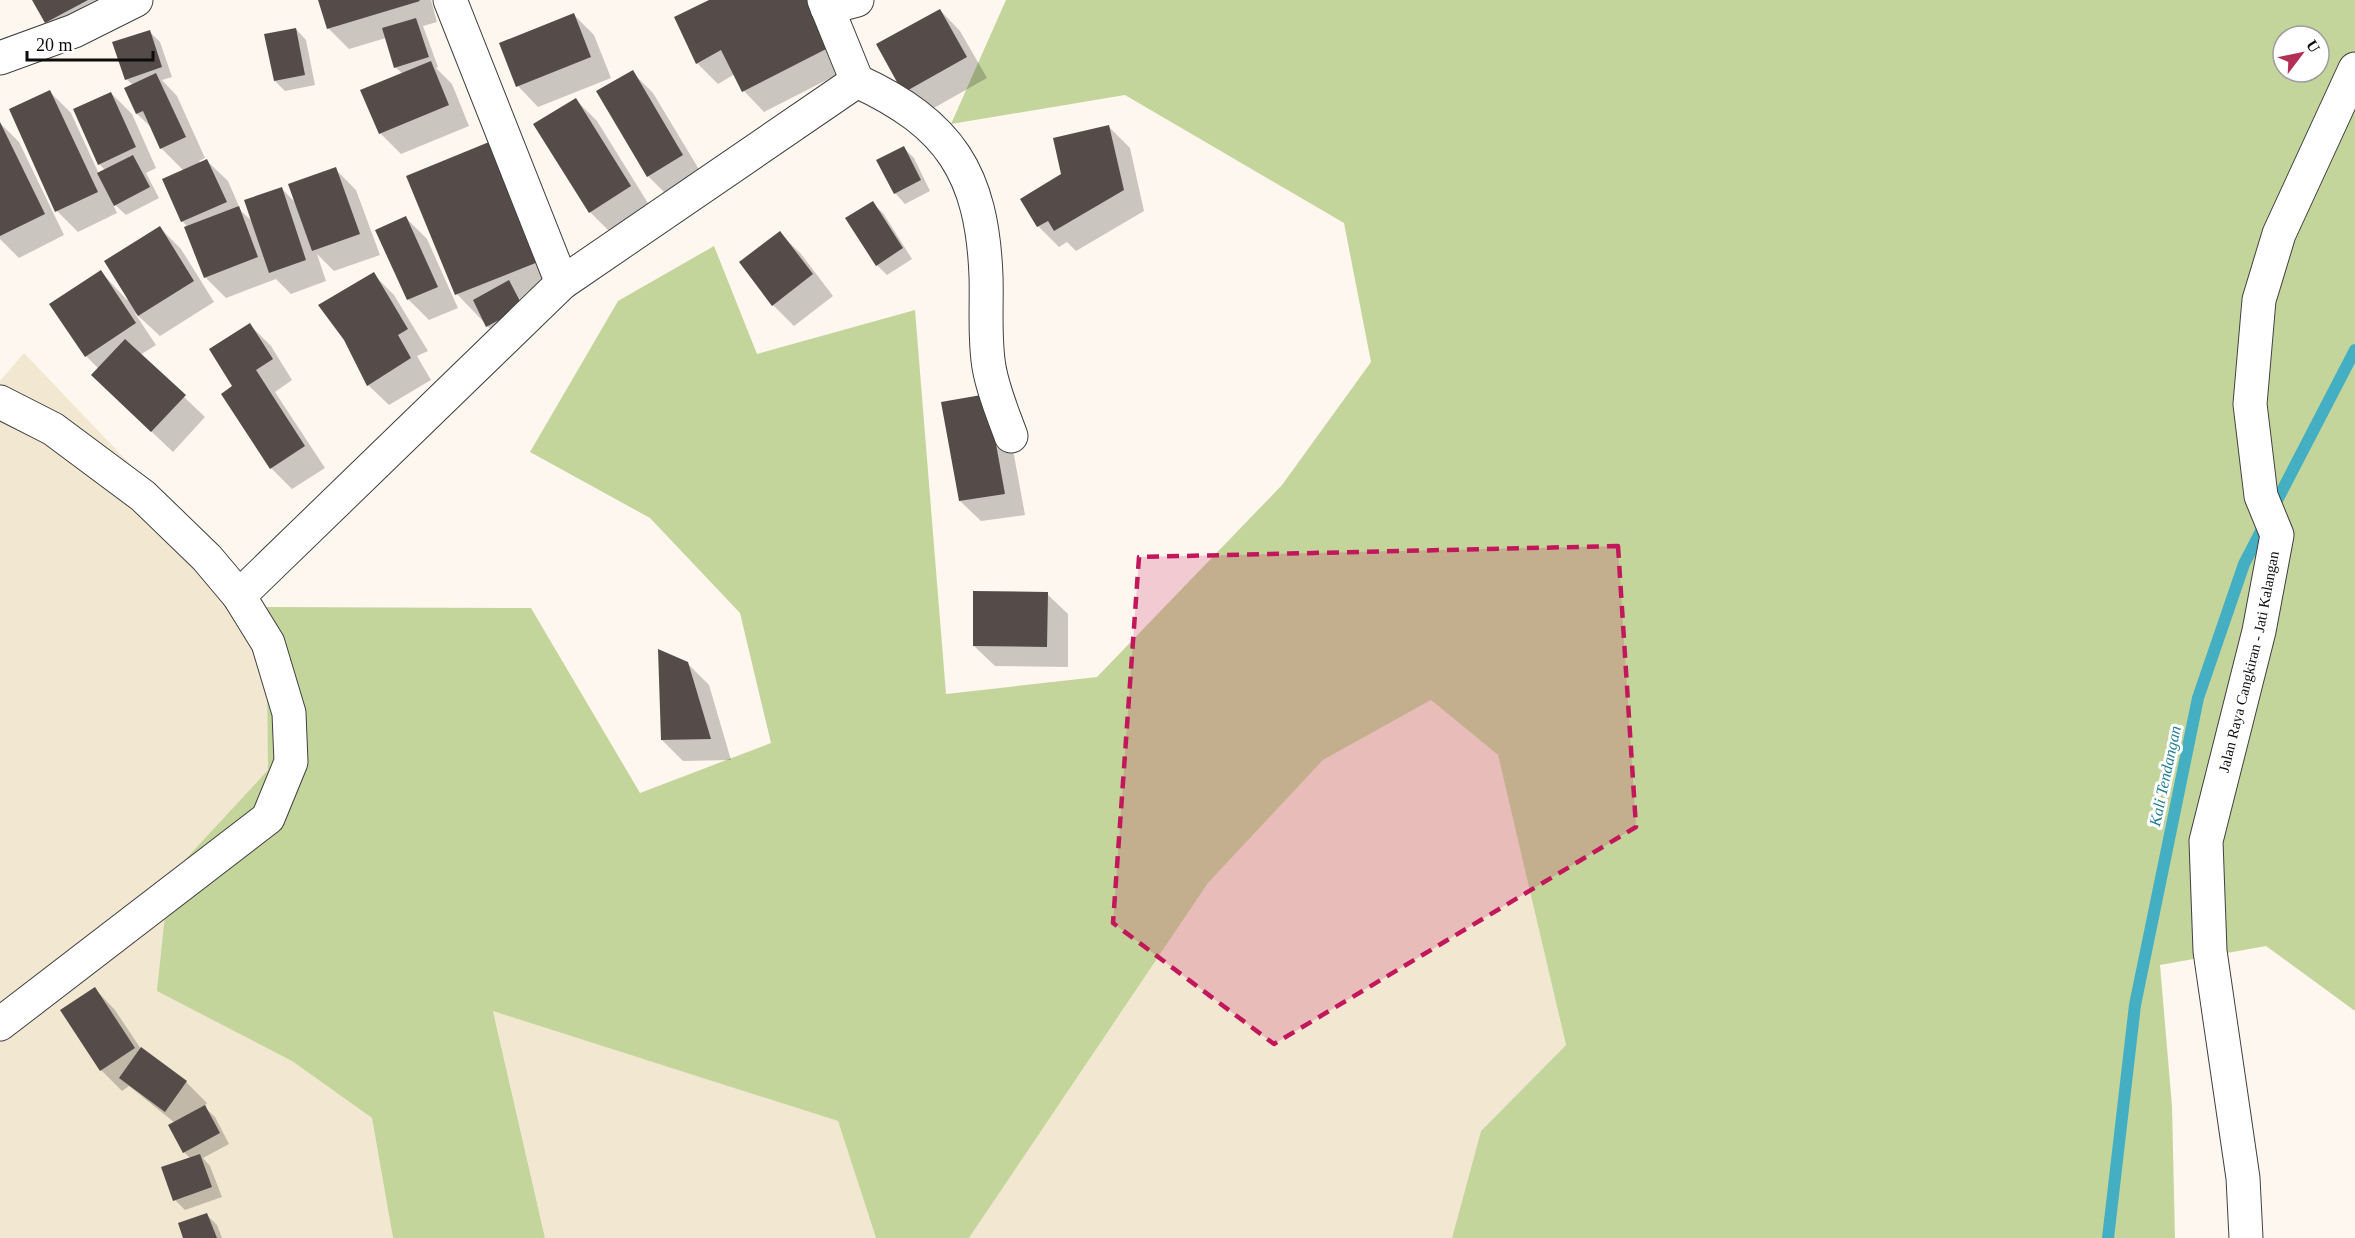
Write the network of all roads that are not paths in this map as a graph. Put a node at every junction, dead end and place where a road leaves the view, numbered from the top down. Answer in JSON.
{"nodes":[{"id":1,"x":136,"y":0,"type":"edge"},
{"id":2,"x":450,"y":0,"type":"edge"},
{"id":3,"x":836,"y":3,"type":"edge"},
{"id":4,"x":0,"y":58,"type":"edge"},
{"id":5,"x":2355,"y":69,"type":"edge"},
{"id":6,"x":857,"y":81,"type":"junction"},
{"id":7,"x":562,"y":283,"type":"junction"},
{"id":8,"x":0,"y":402,"type":"edge"},
{"id":9,"x":1011,"y":436,"type":"dead end"},
{"id":10,"x":239,"y":596,"type":"junction"},
{"id":11,"x":0,"y":1024,"type":"edge"},
{"id":12,"x":2246,"y":1238,"type":"edge"}],
"edges":[{"from":1,"to":4,"type":"street"},
{"from":2,"to":7,"type":"street"},
{"from":3,"to":6,"type":"street"},
{"from":5,"to":12,"type":"street","name":"Jalan Raya Cangkiran - Jati Kalangan"},
{"from":6,"to":7,"type":"street"},
{"from":6,"to":9,"type":"street"},
{"from":7,"to":10,"type":"street"},
{"from":8,"to":10,"type":"street"},
{"from":10,"to":11,"type":"street"}]}
